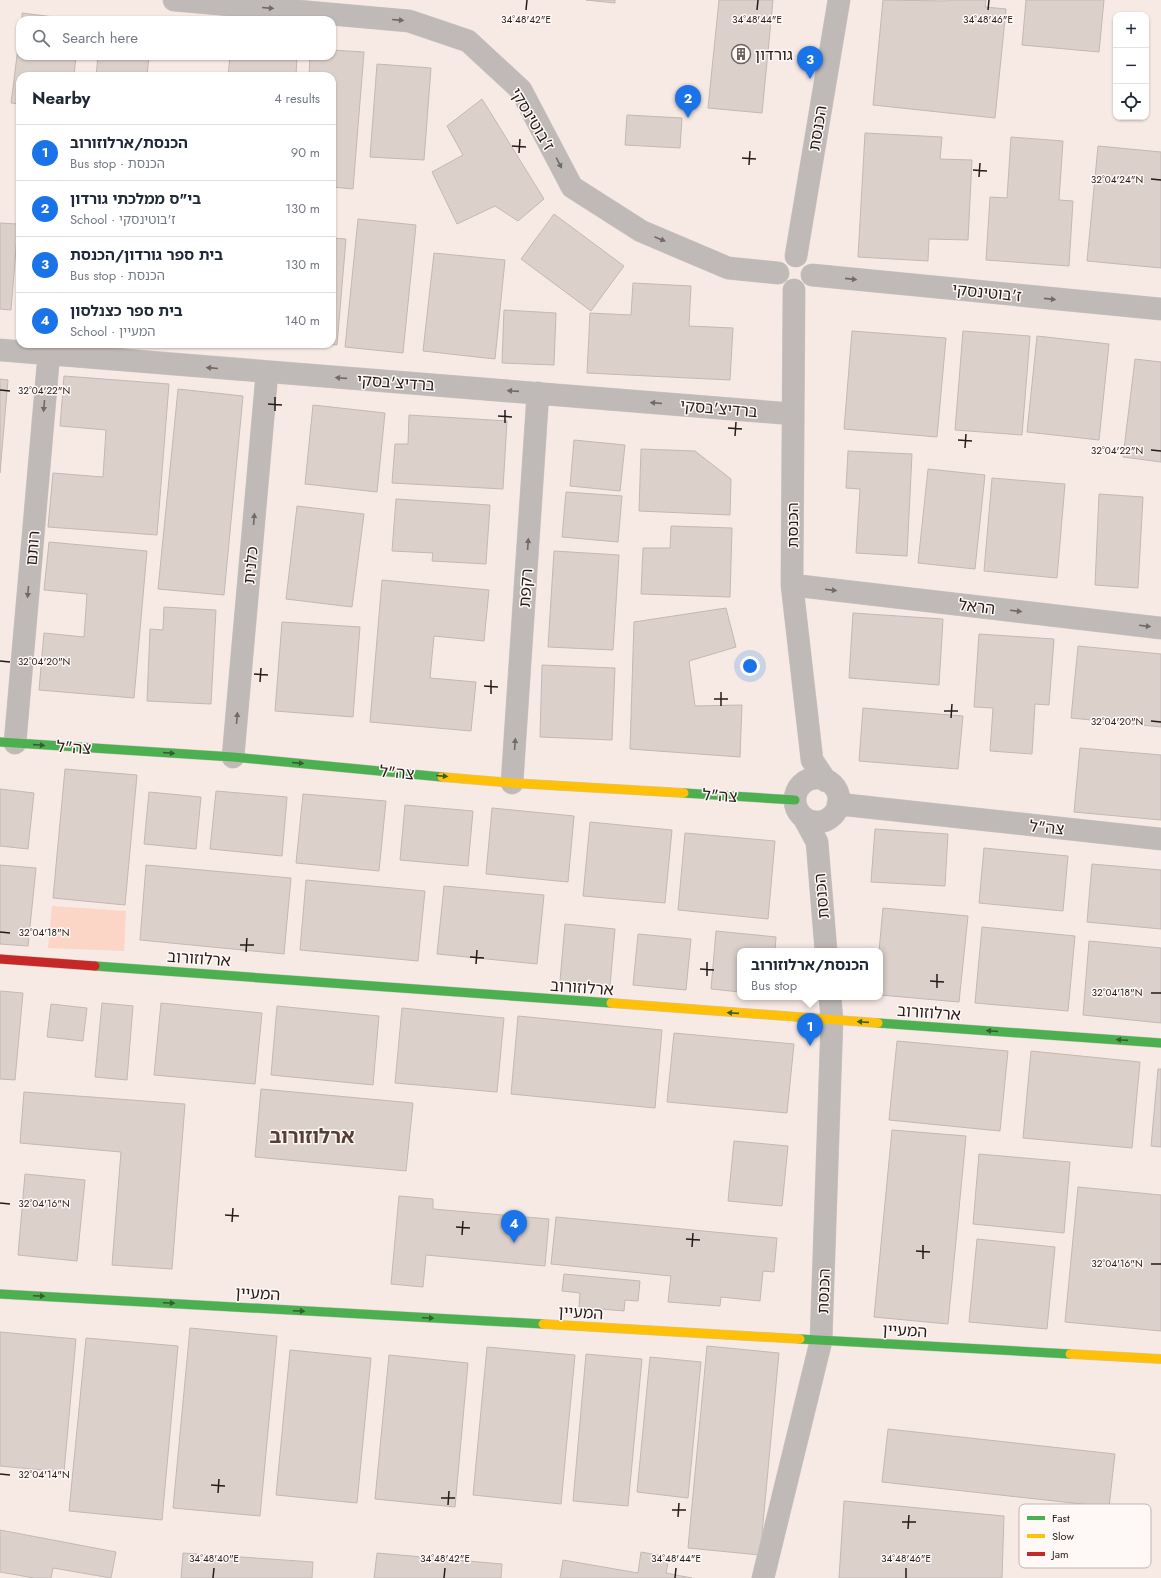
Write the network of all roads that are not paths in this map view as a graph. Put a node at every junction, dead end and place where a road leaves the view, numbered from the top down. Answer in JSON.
{"nodes":[{"id":1,"x":174,"y":0,"type":"edge"},
{"id":2,"x":839,"y":0,"type":"edge"},
{"id":3,"x":796,"y":256,"type":"junction"},
{"id":4,"x":778,"y":273,"type":"junction"},
{"id":5,"x":812,"y":275,"type":"junction"},
{"id":6,"x":794,"y":290,"type":"junction"},
{"id":7,"x":1161,"y":310,"type":"edge"},
{"id":8,"x":0,"y":350,"type":"edge"},
{"id":9,"x":49,"y":353,"type":"junction"},
{"id":10,"x":267,"y":373,"type":"junction"},
{"id":11,"x":538,"y":393,"type":"junction"},
{"id":12,"x":793,"y":414,"type":"junction"},
{"id":13,"x":792,"y":585,"type":"junction"},
{"id":14,"x":1161,"y":628,"type":"edge"},
{"id":15,"x":7,"y":743,"type":"edge"},
{"id":16,"x":233,"y":757,"type":"junction"},
{"id":17,"x":812,"y":760,"type":"junction"},
{"id":18,"x":826,"y":781,"type":"junction"},
{"id":19,"x":512,"y":783,"type":"junction"},
{"id":20,"x":799,"y":801,"type":"junction"},
{"id":21,"x":834,"y":811,"type":"junction"},
{"id":22,"x":1161,"y":839,"type":"edge"},
{"id":23,"x":817,"y":842,"type":"junction"},
{"id":24,"x":826,"y":948,"type":"edge"},
{"id":25,"x":0,"y":959,"type":"edge"},
{"id":26,"x":830,"y":1000,"type":"edge"},
{"id":27,"x":832,"y":1020,"type":"junction"},
{"id":28,"x":1161,"y":1043,"type":"edge"},
{"id":29,"x":0,"y":1294,"type":"edge"},
{"id":30,"x":821,"y":1341,"type":"junction"},
{"id":31,"x":1161,"y":1359,"type":"edge"},
{"id":32,"x":763,"y":1578,"type":"edge"}],
"edges":[{"from":1,"to":4,"type":"street","name":"ז'בוטינסקי","one_way":true},
{"from":2,"to":3,"type":"street","name":"הכנסת"},
{"from":3,"to":4,"type":"street"},
{"from":3,"to":5,"type":"street"},
{"from":4,"to":6,"type":"street"},
{"from":5,"to":6,"type":"street"},
{"from":5,"to":7,"type":"street","name":"ז'בוטינסקי","one_way":true},
{"from":6,"to":12,"type":"street","name":"הכנסת"},
{"from":8,"to":9,"type":"street","name":"ברדיצ'בסקי"},
{"from":10,"to":9,"type":"street","name":"ברדיצ'בסקי","one_way":true},
{"from":9,"to":15,"type":"street","name":"רותם","one_way":true},
{"from":11,"to":10,"type":"street","name":"ברדיצ'בסקי","one_way":true},
{"from":16,"to":10,"type":"street","name":"כלנית","one_way":true},
{"from":12,"to":11,"type":"street","name":"ברדיצ'בסקי","one_way":true},
{"from":19,"to":11,"type":"street","name":"רקפת","one_way":true},
{"from":12,"to":13,"type":"street","name":"הכנסת"},
{"from":13,"to":14,"type":"street","name":"הראל","one_way":true},
{"from":13,"to":17,"type":"street","name":"הכנסת"},
{"from":15,"to":16,"type":"street","name":"צה\"ל","one_way":true},
{"from":16,"to":19,"type":"street","name":"צה\"ל","one_way":true},
{"from":17,"to":18,"type":"street"},
{"from":17,"to":20,"type":"street"},
{"from":18,"to":20,"type":"street"},
{"from":18,"to":21,"type":"street"},
{"from":19,"to":20,"type":"street","name":"צה\"ל"},
{"from":20,"to":21,"type":"street"},
{"from":20,"to":23,"type":"street"},
{"from":21,"to":22,"type":"street","name":"צה\"ל"},
{"from":21,"to":23,"type":"street"},
{"from":23,"to":24,"type":"street","name":"הכנסת"},
{"from":27,"to":25,"type":"street","name":"ארלוזורוב","one_way":true},
{"from":26,"to":27,"type":"street","name":"הכנסת"},
{"from":28,"to":27,"type":"street","name":"ארלוזורוב","one_way":true},
{"from":27,"to":30,"type":"street","name":"הכנסת"},
{"from":29,"to":30,"type":"street","name":"המעיין","one_way":true},
{"from":30,"to":31,"type":"street","name":"המעיין"},
{"from":30,"to":32,"type":"street","name":"הכנסת"}]}
